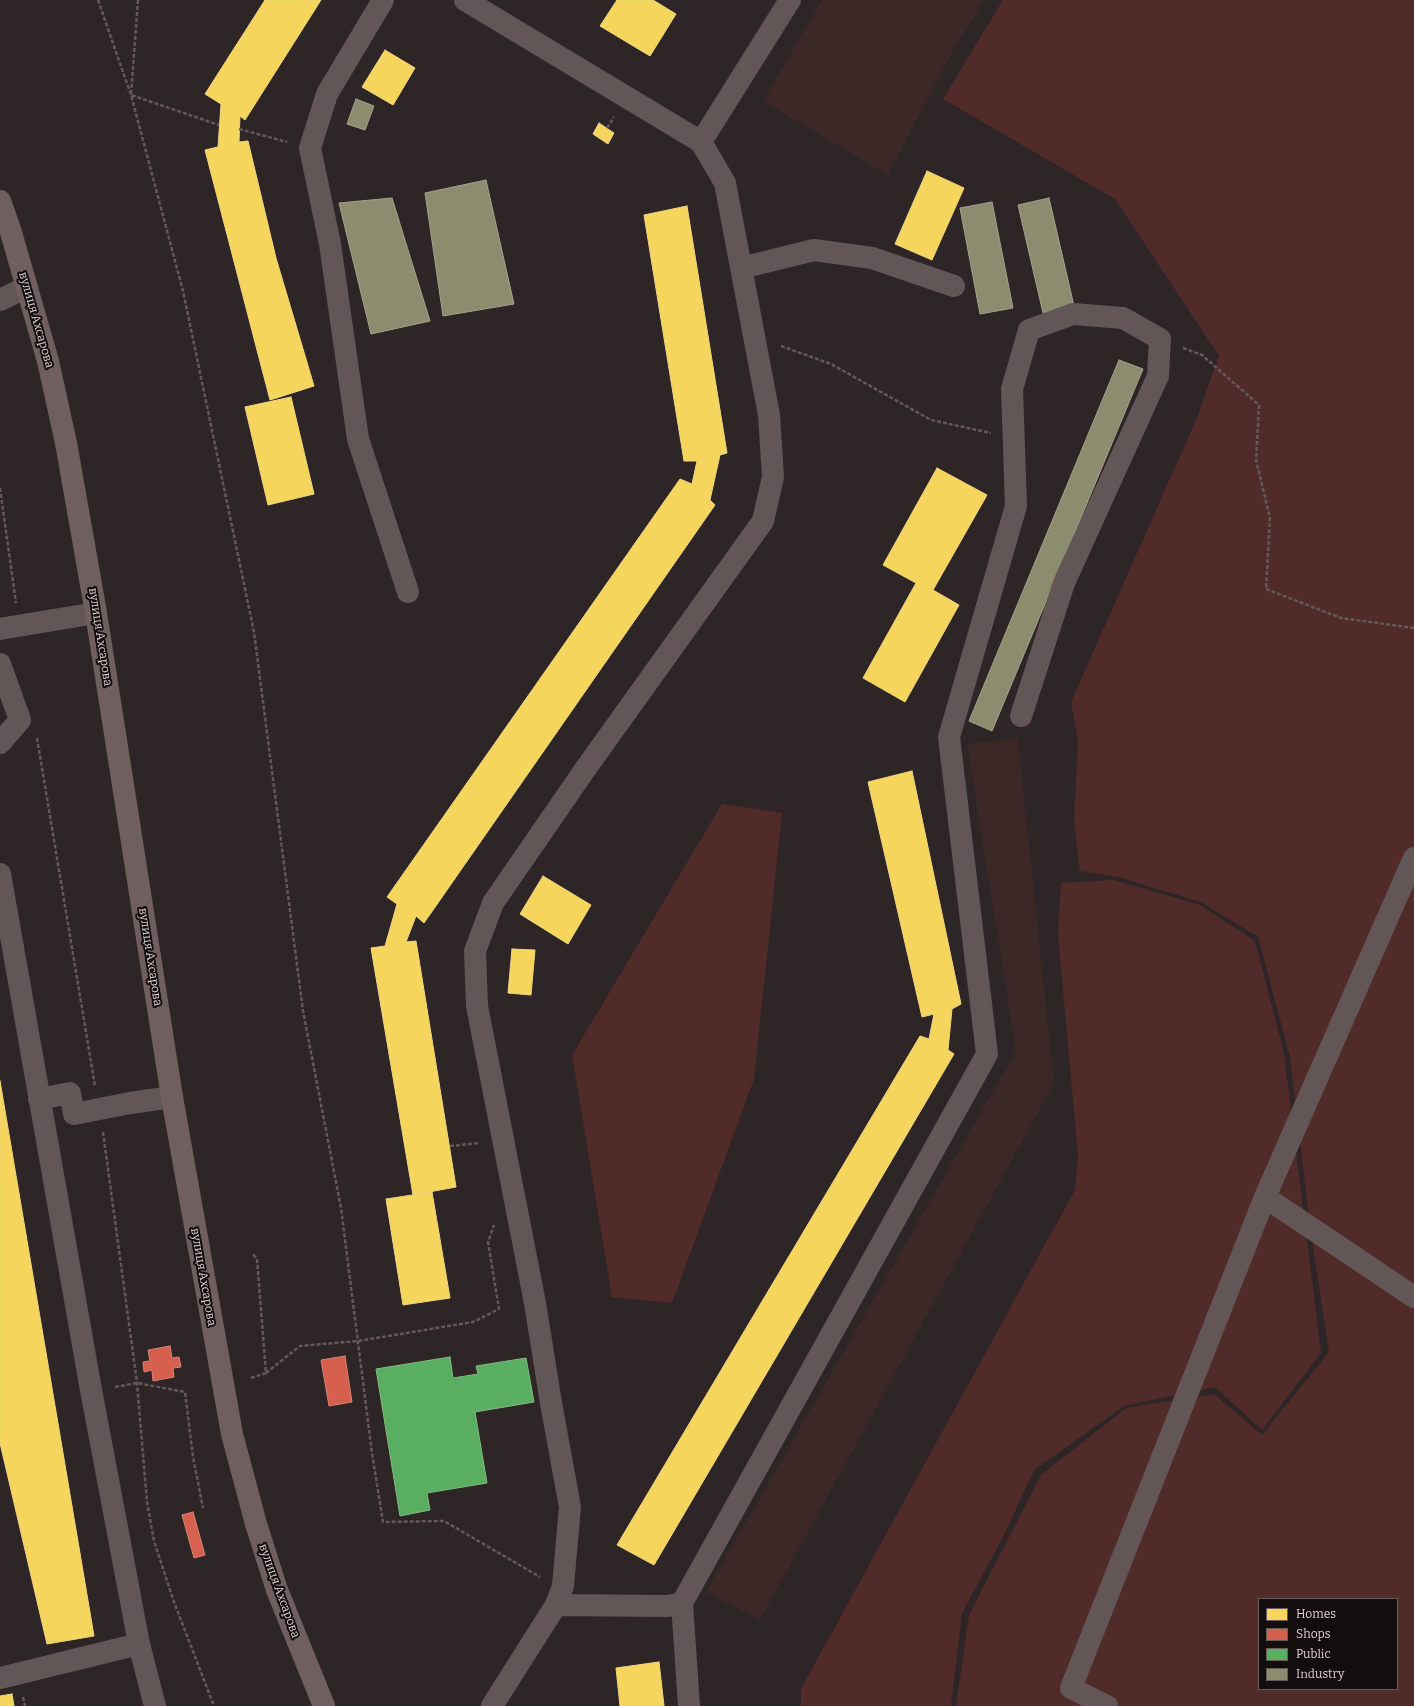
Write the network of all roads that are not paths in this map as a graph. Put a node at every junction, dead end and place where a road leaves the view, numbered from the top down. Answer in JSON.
{"nodes":[{"id":1,"x":383,"y":0,"type":"edge"},
{"id":2,"x":465,"y":0,"type":"edge"},
{"id":3,"x":790,"y":0,"type":"edge"},
{"id":4,"x":701,"y":142,"type":"junction"},
{"id":5,"x":0,"y":201,"type":"edge"},
{"id":6,"x":741,"y":268,"type":"junction"},
{"id":7,"x":954,"y":286,"type":"dead end"},
{"id":8,"x":27,"y":288,"type":"junction"},
{"id":9,"x":0,"y":300,"type":"edge"},
{"id":10,"x":408,"y":592,"type":"dead end"},
{"id":11,"x":96,"y":613,"type":"junction"},
{"id":12,"x":0,"y":629,"type":"edge"},
{"id":13,"x":0,"y":664,"type":"edge"},
{"id":14,"x":1021,"y":716,"type":"dead end"},
{"id":15,"x":0,"y":743,"type":"edge"},
{"id":16,"x":1414,"y":858,"type":"edge"},
{"id":17,"x":0,"y":874,"type":"edge"},
{"id":18,"x":172,"y":1097,"type":"junction"},
{"id":19,"x":39,"y":1099,"type":"junction"},
{"id":20,"x":1265,"y":1197,"type":"junction"},
{"id":21,"x":1414,"y":1297,"type":"edge"},
{"id":22,"x":560,"y":1596,"type":"junction"},
{"id":23,"x":682,"y":1603,"type":"junction"},
{"id":24,"x":139,"y":1644,"type":"junction"},
{"id":25,"x":0,"y":1678,"type":"edge"},
{"id":26,"x":155,"y":1706,"type":"edge"},
{"id":27,"x":324,"y":1706,"type":"edge"},
{"id":28,"x":492,"y":1706,"type":"edge"},
{"id":29,"x":689,"y":1706,"type":"edge"},
{"id":30,"x":1107,"y":1706,"type":"edge"}],
"edges":[{"from":1,"to":10,"type":"street"},
{"from":2,"to":4,"type":"street"},
{"from":3,"to":4,"type":"street"},
{"from":4,"to":6,"type":"street"},
{"from":5,"to":8,"type":"main road","name":"вулиця Ахсарова"},
{"from":6,"to":7,"type":"street"},
{"from":6,"to":22,"type":"street"},
{"from":8,"to":9,"type":"street"},
{"from":8,"to":11,"type":"main road","name":"вулиця Ахсарова"},
{"from":11,"to":12,"type":"street"},
{"from":11,"to":18,"type":"main road","name":"вулиця Ахсарова"},
{"from":13,"to":15,"type":"street"},
{"from":14,"to":23,"type":"street"},
{"from":16,"to":20,"type":"street"},
{"from":17,"to":19,"type":"street"},
{"from":18,"to":19,"type":"street"},
{"from":18,"to":27,"type":"main road","name":"вулиця Ахсарова"},
{"from":19,"to":24,"type":"street"},
{"from":20,"to":21,"type":"street"},
{"from":20,"to":30,"type":"street"},
{"from":22,"to":23,"type":"street"},
{"from":22,"to":28,"type":"street"},
{"from":23,"to":29,"type":"street"},
{"from":24,"to":25,"type":"street"},
{"from":24,"to":26,"type":"street"}]}
